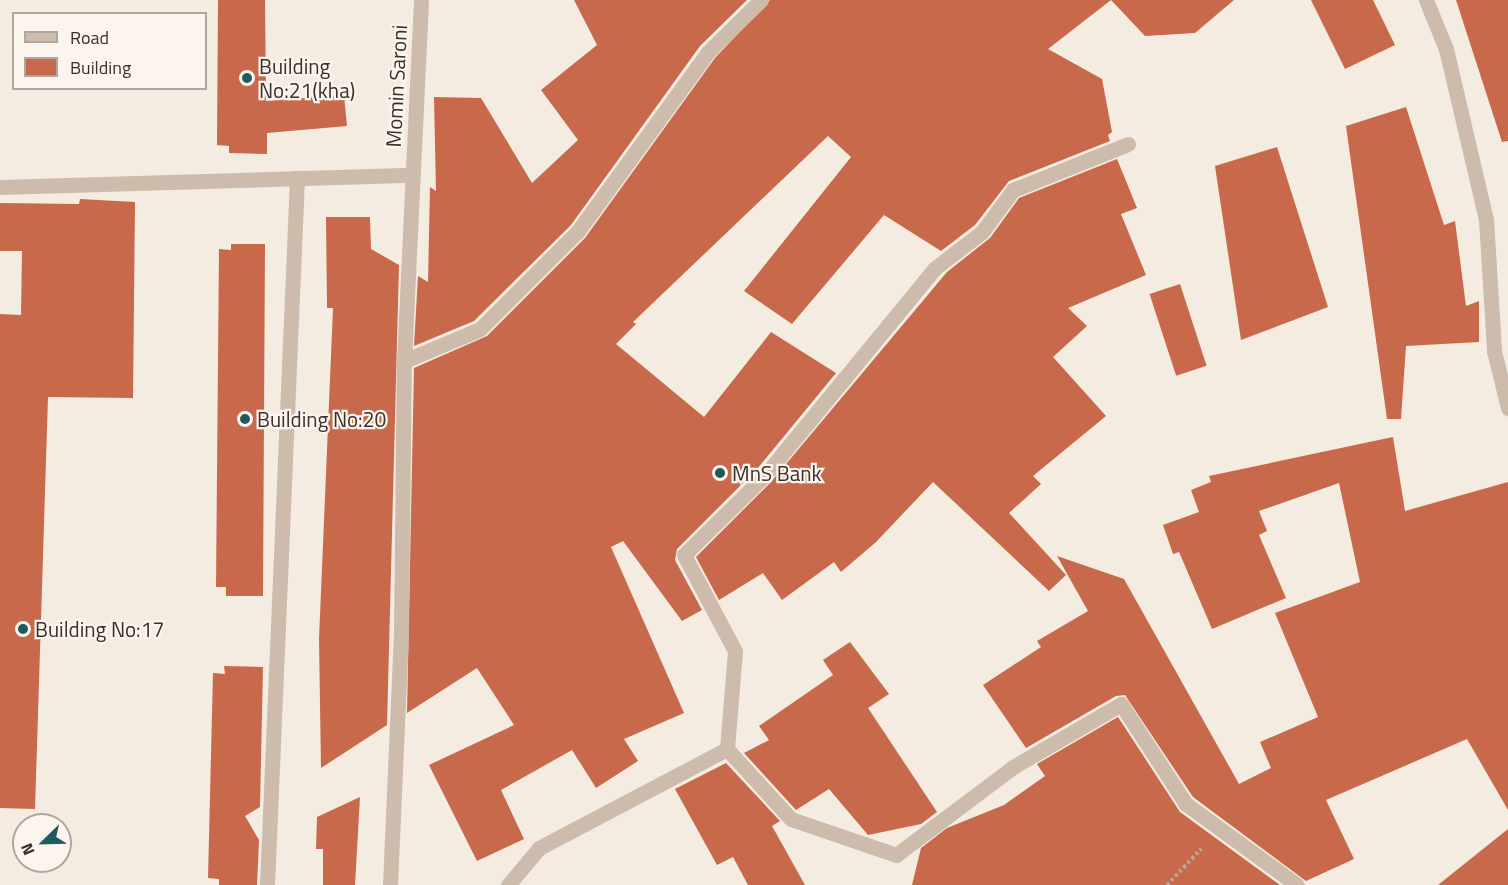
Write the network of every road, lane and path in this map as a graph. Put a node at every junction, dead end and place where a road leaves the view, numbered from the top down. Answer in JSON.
{"nodes":[{"id":1,"x":421,"y":0,"type":"edge"},
{"id":2,"x":761,"y":0,"type":"edge"},
{"id":3,"x":1426,"y":0,"type":"edge"},
{"id":4,"x":1128,"y":144,"type":"dead end"},
{"id":5,"x":412,"y":175,"type":"junction"},
{"id":6,"x":297,"y":178,"type":"junction"},
{"id":7,"x":0,"y":187,"type":"edge"},
{"id":8,"x":1508,"y":315,"type":"edge"},
{"id":9,"x":1492,"y":318,"type":"junction"},
{"id":10,"x":404,"y":361,"type":"junction"},
{"id":11,"x":1508,"y":408,"type":"edge"},
{"id":12,"x":727,"y":749,"type":"junction"},
{"id":13,"x":1220,"y":829,"type":"junction"},
{"id":14,"x":267,"y":885,"type":"edge"},
{"id":15,"x":390,"y":885,"type":"edge"},
{"id":16,"x":508,"y":885,"type":"edge"},
{"id":17,"x":1167,"y":885,"type":"edge"},
{"id":18,"x":1297,"y":885,"type":"edge"}],
"edges":[{"from":1,"to":5,"type":"street","name":"Momin Saroni"},
{"from":2,"to":10,"type":"street"},
{"from":3,"to":9,"type":"street"},
{"from":4,"to":12,"type":"street"},
{"from":5,"to":6,"type":"street"},
{"from":5,"to":10,"type":"street","name":"Momin Saroni"},
{"from":6,"to":7,"type":"street"},
{"from":6,"to":14,"type":"street"},
{"from":8,"to":9,"type":"street"},
{"from":9,"to":11,"type":"street"},
{"from":10,"to":15,"type":"street","name":"Momin Saroni"},
{"from":12,"to":13,"type":"street"},
{"from":12,"to":16,"type":"street"},
{"from":13,"to":17,"type":"path"},
{"from":13,"to":18,"type":"street"}]}
